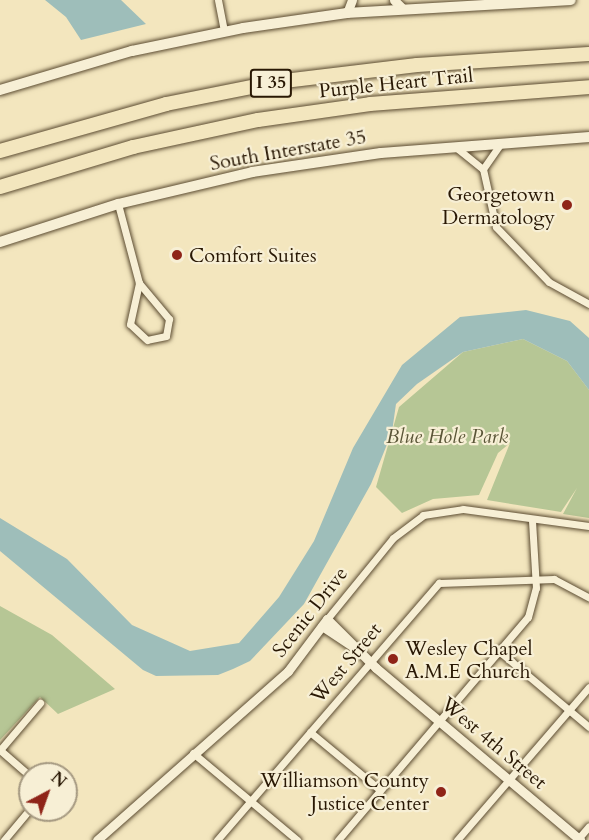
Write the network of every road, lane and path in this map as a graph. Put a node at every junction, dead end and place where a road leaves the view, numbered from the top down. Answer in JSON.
{"nodes":[{"id":1,"x":218,"y":0,"type":"edge"},
{"id":2,"x":352,"y":0,"type":"edge"},
{"id":3,"x":571,"y":0,"type":"edge"},
{"id":4,"x":550,"y":1,"type":"edge"},
{"id":5,"x":398,"y":4,"type":"edge"},
{"id":6,"x":346,"y":13,"type":"junction"},
{"id":7,"x":224,"y":31,"type":"junction"},
{"id":8,"x":589,"y":54,"type":"edge"},
{"id":9,"x":589,"y":87,"type":"edge"},
{"id":10,"x":0,"y":90,"type":"edge"},
{"id":11,"x":589,"y":137,"type":"edge"},
{"id":12,"x":504,"y":143,"type":"junction"},
{"id":13,"x":453,"y":147,"type":"junction"},
{"id":14,"x":0,"y":151,"type":"edge"},
{"id":15,"x":483,"y":169,"type":"junction"},
{"id":16,"x":0,"y":187,"type":"edge"},
{"id":17,"x":118,"y":204,"type":"junction"},
{"id":18,"x":0,"y":242,"type":"edge"},
{"id":19,"x":139,"y":283,"type":"junction"},
{"id":20,"x":588,"y":305,"type":"edge"},
{"id":21,"x":532,"y":521,"type":"junction"},
{"id":22,"x":589,"y":526,"type":"edge"},
{"id":23,"x":535,"y":578,"type":"junction"},
{"id":24,"x":589,"y":598,"type":"edge"},
{"id":25,"x":325,"y":622,"type":"junction"},
{"id":26,"x":499,"y":651,"type":"junction"},
{"id":27,"x":370,"y":661,"type":"junction"},
{"id":28,"x":589,"y":687,"type":"edge"},
{"id":29,"x":40,"y":703,"type":"dead end"},
{"id":30,"x":568,"y":709,"type":"junction"},
{"id":31,"x":439,"y":721,"type":"junction"},
{"id":32,"x":589,"y":727,"type":"edge"},
{"id":33,"x":310,"y":732,"type":"junction"},
{"id":34,"x":0,"y":750,"type":"edge"},
{"id":35,"x":193,"y":753,"type":"junction"},
{"id":36,"x":18,"y":766,"type":"edge"},
{"id":37,"x":508,"y":779,"type":"junction"},
{"id":38,"x":380,"y":790,"type":"junction"},
{"id":39,"x":250,"y":801,"type":"junction"},
{"id":40,"x":18,"y":821,"type":"edge"},
{"id":41,"x":589,"y":826,"type":"edge"},
{"id":42,"x":1,"y":840,"type":"edge"},
{"id":43,"x":97,"y":840,"type":"edge"},
{"id":44,"x":217,"y":840,"type":"edge"},
{"id":45,"x":297,"y":840,"type":"edge"},
{"id":46,"x":338,"y":840,"type":"edge"},
{"id":47,"x":457,"y":840,"type":"edge"},
{"id":48,"x":579,"y":840,"type":"edge"}],
"edges":[{"from":1,"to":7,"type":"street"},
{"from":2,"to":6,"type":"street"},
{"from":3,"to":4,"type":"main road"},
{"from":4,"to":5,"type":"main road"},
{"from":5,"to":6,"type":"main road"},
{"from":6,"to":7,"type":"main road"},
{"from":7,"to":10,"type":"main road"},
{"from":8,"to":14,"type":"highway","name":"Purple Heart Trail","number":"I 35"},
{"from":9,"to":16,"type":"highway","name":"Purple Heart Trail","number":"I 35"},
{"from":11,"to":12,"type":"main road","name":"South Interstate 35"},
{"from":12,"to":13,"type":"main road","name":"South Interstate 35"},
{"from":12,"to":15,"type":"street"},
{"from":13,"to":15,"type":"street"},
{"from":13,"to":17,"type":"main road","name":"South Interstate 35"},
{"from":15,"to":20,"type":"street"},
{"from":17,"to":18,"type":"main road","name":"South Interstate 35"},
{"from":17,"to":19,"type":"street"},
{"from":19,"to":19,"type":"street"},
{"from":21,"to":22,"type":"street","name":"Scenic Drive"},
{"from":21,"to":23,"type":"street"},
{"from":21,"to":25,"type":"street","name":"Scenic Drive"},
{"from":23,"to":24,"type":"street","name":"West Street"},
{"from":23,"to":26,"type":"street"},
{"from":23,"to":27,"type":"street","name":"West Street"},
{"from":25,"to":27,"type":"street","name":"West 4th Street"},
{"from":25,"to":35,"type":"street","name":"Scenic Drive"},
{"from":26,"to":30,"type":"street"},
{"from":26,"to":31,"type":"street"},
{"from":27,"to":31,"type":"street","name":"West 4th Street"},
{"from":27,"to":33,"type":"street","name":"West Street"},
{"from":28,"to":30,"type":"street"},
{"from":29,"to":34,"type":"street"},
{"from":30,"to":32,"type":"street"},
{"from":30,"to":37,"type":"street"},
{"from":31,"to":37,"type":"street","name":"West 4th Street"},
{"from":31,"to":38,"type":"street"},
{"from":33,"to":38,"type":"street"},
{"from":33,"to":39,"type":"street","name":"West Street"},
{"from":34,"to":36,"type":"street"},
{"from":35,"to":39,"type":"street"},
{"from":35,"to":43,"type":"street","name":"Scenic Drive"},
{"from":37,"to":47,"type":"street"},
{"from":37,"to":48,"type":"street","name":"West 4th Street"},
{"from":38,"to":46,"type":"street"},
{"from":39,"to":44,"type":"street","name":"West Street"},
{"from":39,"to":45,"type":"street"},
{"from":40,"to":42,"type":"street"},
{"from":41,"to":48,"type":"street"}]}
